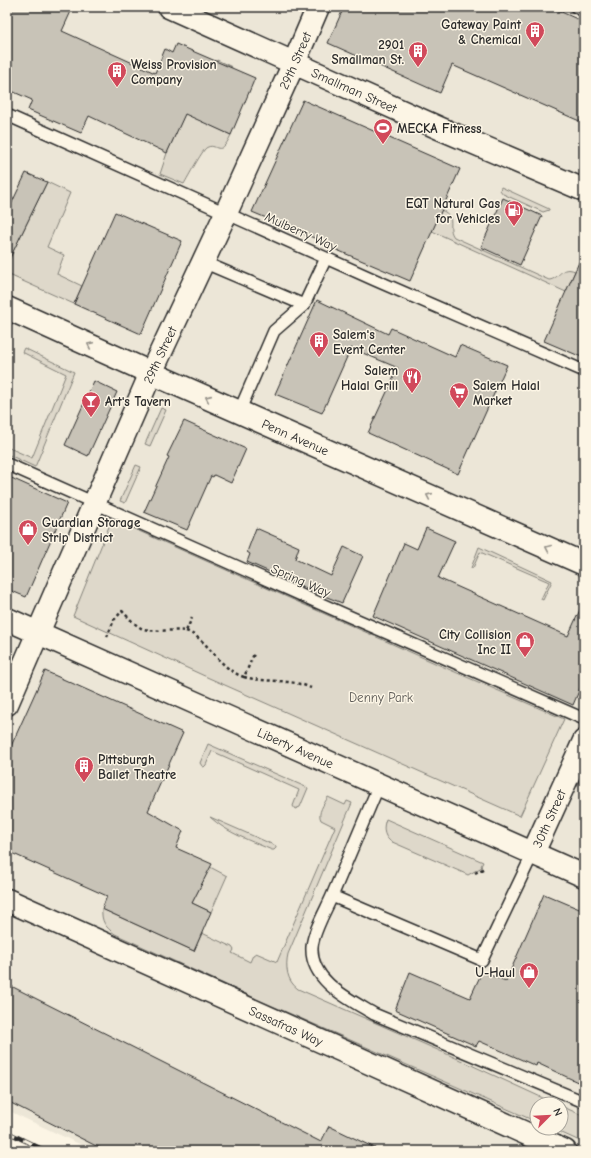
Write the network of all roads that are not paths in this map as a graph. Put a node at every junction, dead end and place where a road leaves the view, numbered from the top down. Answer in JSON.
{"nodes":[{"id":1,"x":169,"y":7,"type":"edge"},
{"id":2,"x":318,"y":7,"type":"edge"},
{"id":3,"x":576,"y":7,"type":"edge"},
{"id":4,"x":584,"y":11,"type":"edge"},
{"id":5,"x":294,"y":64,"type":"junction"},
{"id":6,"x":7,"y":116,"type":"edge"},
{"id":7,"x":584,"y":190,"type":"edge"},
{"id":8,"x":226,"y":213,"type":"junction"},
{"id":9,"x":326,"y":258,"type":"junction"},
{"id":10,"x":203,"y":262,"type":"junction"},
{"id":11,"x":304,"y":305,"type":"junction"},
{"id":12,"x":7,"y":308,"type":"edge"},
{"id":13,"x":584,"y":371,"type":"edge"},
{"id":14,"x":151,"y":373,"type":"junction"},
{"id":15,"x":239,"y":412,"type":"junction"},
{"id":16,"x":7,"y":464,"type":"edge"},
{"id":17,"x":94,"y":502,"type":"junction"},
{"id":18,"x":584,"y":564,"type":"edge"},
{"id":19,"x":7,"y":619,"type":"edge"},
{"id":20,"x":38,"y":632,"type":"junction"},
{"id":21,"x":7,"y":704,"type":"edge"},
{"id":22,"x":584,"y":719,"type":"edge"},
{"id":23,"x":584,"y":741,"type":"edge"},
{"id":24,"x":380,"y":786,"type":"junction"},
{"id":25,"x":533,"y":853,"type":"junction"},
{"id":26,"x":584,"y":876,"type":"edge"},
{"id":27,"x":332,"y":896,"type":"junction"},
{"id":28,"x":7,"y":900,"type":"edge"},
{"id":29,"x":584,"y":1102,"type":"edge"},
{"id":30,"x":565,"y":1151,"type":"edge"}],
"edges":[{"from":1,"to":5,"type":"street","name":"Smallman Street"},
{"from":2,"to":5,"type":"street","name":"29th Street"},
{"from":3,"to":4,"type":"lane"},
{"from":5,"to":7,"type":"street","name":"Smallman Street"},
{"from":5,"to":8,"type":"street","name":"29th Street"},
{"from":6,"to":8,"type":"lane","name":"Mulberry Way"},
{"from":8,"to":9,"type":"lane","name":"Mulberry Way"},
{"from":8,"to":10,"type":"street","name":"29th Street"},
{"from":9,"to":11,"type":"lane"},
{"from":9,"to":13,"type":"lane","name":"Mulberry Way"},
{"from":10,"to":11,"type":"lane"},
{"from":10,"to":14,"type":"street","name":"29th Street"},
{"from":11,"to":15,"type":"lane"},
{"from":14,"to":12,"type":"street","name":"Penn Avenue","one_way":true},
{"from":15,"to":14,"type":"street","name":"Penn Avenue","one_way":true},
{"from":14,"to":17,"type":"street","name":"29th Street"},
{"from":18,"to":15,"type":"street","name":"Penn Avenue","one_way":true},
{"from":16,"to":17,"type":"lane","name":"Spring Way"},
{"from":17,"to":20,"type":"street","name":"29th Street"},
{"from":17,"to":22,"type":"lane","name":"Spring Way"},
{"from":19,"to":20,"type":"street","name":"Liberty Avenue"},
{"from":20,"to":21,"type":"street","name":"29th Street"},
{"from":20,"to":24,"type":"street","name":"Liberty Avenue"},
{"from":23,"to":25,"type":"street","name":"30th Street"},
{"from":24,"to":25,"type":"street","name":"Liberty Avenue"},
{"from":24,"to":27,"type":"lane"},
{"from":25,"to":26,"type":"street","name":"Liberty Avenue"},
{"from":25,"to":27,"type":"lane"},
{"from":27,"to":29,"type":"lane"},
{"from":28,"to":30,"type":"street","name":"Sassafras Way"}]}
